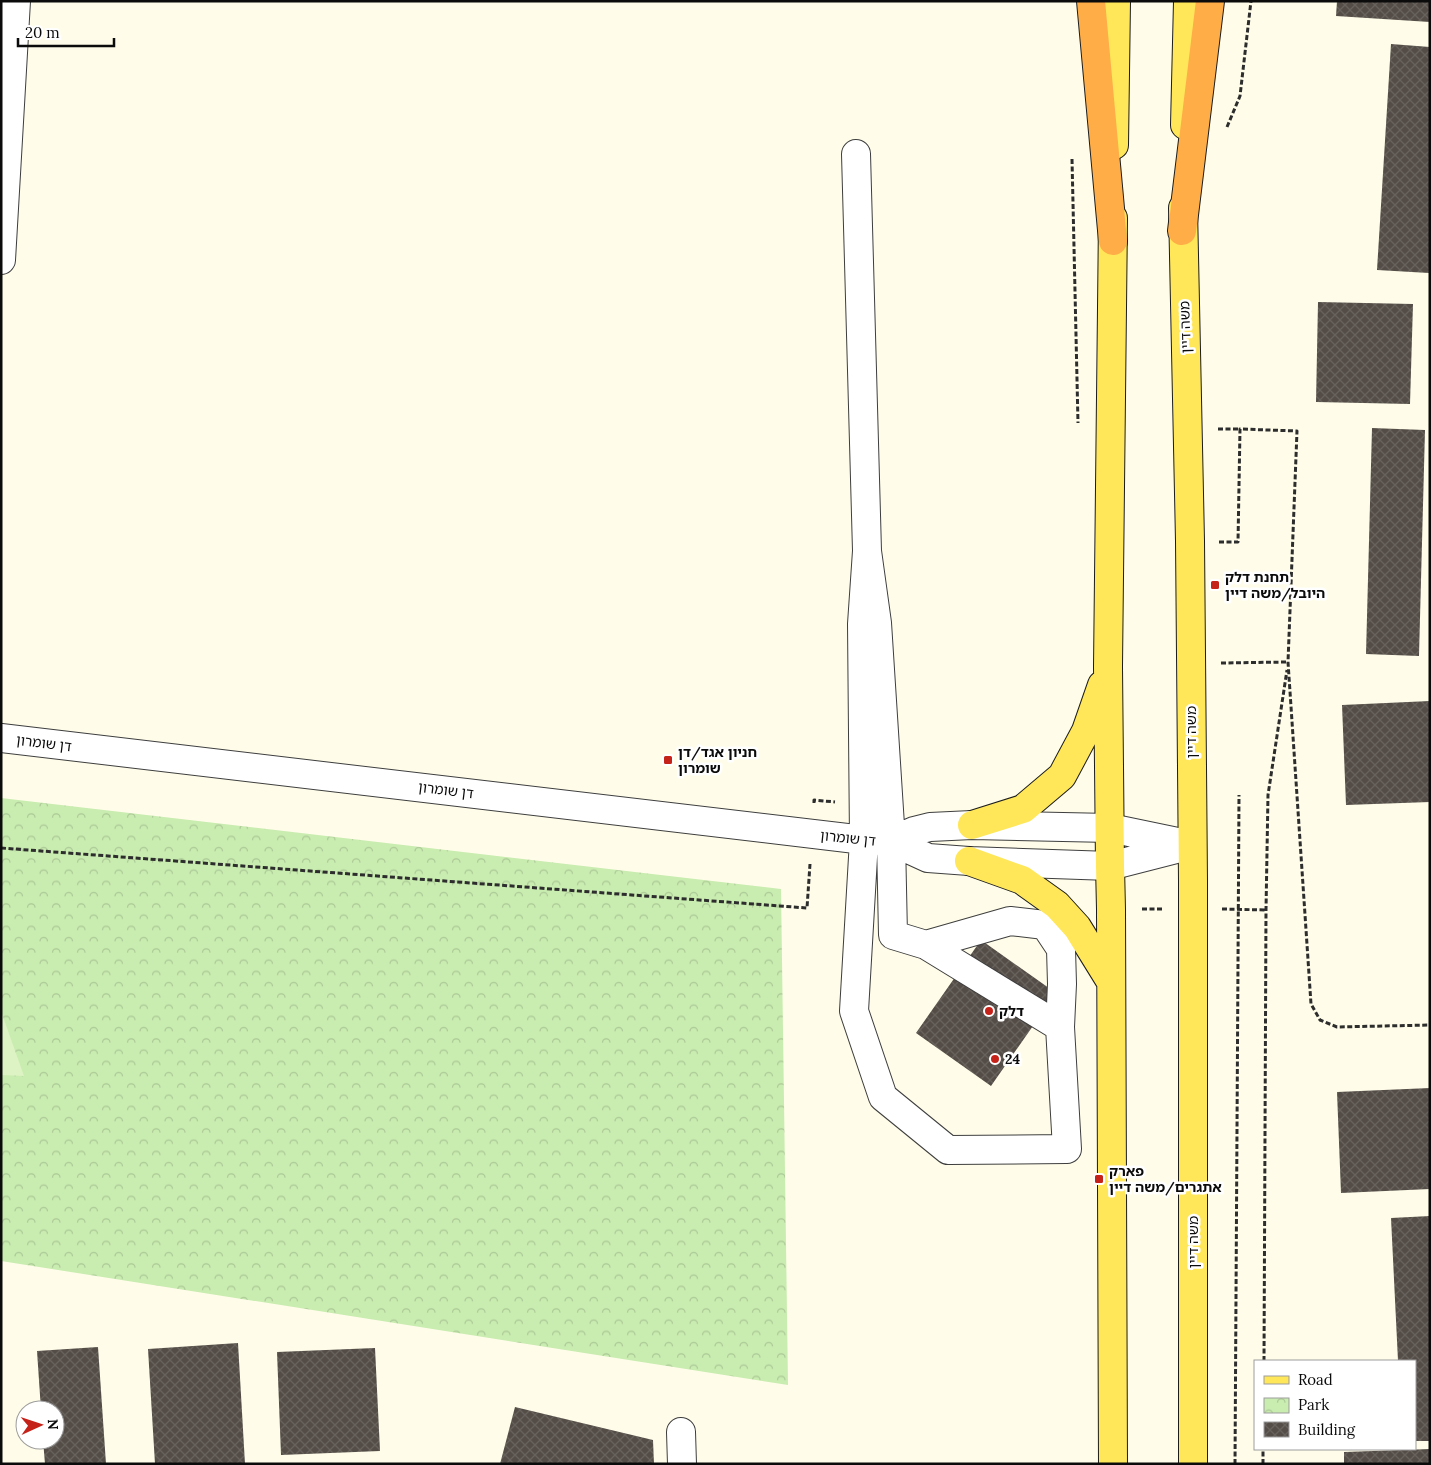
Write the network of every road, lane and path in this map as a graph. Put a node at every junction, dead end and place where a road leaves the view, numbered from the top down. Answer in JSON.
{"nodes":[{"id":1,"x":16,"y":1,"type":"edge"},
{"id":2,"x":1091,"y":1,"type":"edge"},
{"id":3,"x":1116,"y":1,"type":"edge"},
{"id":4,"x":1188,"y":1,"type":"edge"},
{"id":5,"x":1210,"y":1,"type":"edge"},
{"id":6,"x":1072,"y":153,"type":"dead end"},
{"id":7,"x":856,"y":154,"type":"dead end"},
{"id":8,"x":1182,"y":231,"type":"junction"},
{"id":9,"x":1113,"y":241,"type":"junction"},
{"id":10,"x":1,"y":260,"type":"edge"},
{"id":11,"x":1078,"y":429,"type":"dead end"},
{"id":12,"x":1190,"y":542,"type":"junction"},
{"id":13,"x":867,"y":551,"type":"junction"},
{"id":14,"x":1288,"y":662,"type":"junction"},
{"id":15,"x":1191,"y":664,"type":"junction"},
{"id":16,"x":1108,"y":667,"type":"junction"},
{"id":17,"x":1,"y":738,"type":"edge"},
{"id":18,"x":1239,"y":795,"type":"dead end"},
{"id":19,"x":864,"y":805,"type":"junction"},
{"id":20,"x":972,"y":825,"type":"junction"},
{"id":21,"x":1110,"y":828,"type":"junction"},
{"id":22,"x":812,"y":834,"type":"junction"},
{"id":23,"x":877,"y":841,"type":"junction"},
{"id":24,"x":1192,"y":845,"type":"junction"},
{"id":25,"x":1,"y":848,"type":"edge"},
{"id":26,"x":969,"y":861,"type":"junction"},
{"id":27,"x":1110,"y":866,"type":"junction"},
{"id":28,"x":926,"y":945,"type":"junction"},
{"id":29,"x":1111,"y":982,"type":"junction"},
{"id":30,"x":1430,"y":1025,"type":"edge"},
{"id":31,"x":1060,"y":1027,"type":"junction"},
{"id":32,"x":1264,"y":1360,"type":"edge"},
{"id":33,"x":681,"y":1432,"type":"dead end"},
{"id":34,"x":1263,"y":1450,"type":"edge"},
{"id":35,"x":682,"y":1464,"type":"edge"},
{"id":36,"x":1112,"y":1464,"type":"edge"},
{"id":37,"x":1192,"y":1464,"type":"edge"},
{"id":38,"x":1235,"y":1464,"type":"edge"},
{"id":39,"x":1263,"y":1464,"type":"edge"}],
"edges":[{"from":1,"to":10,"type":"street"},
{"from":2,"to":9,"type":"highway"},
{"from":3,"to":9,"type":"main road"},
{"from":4,"to":8,"type":"main road","name":"משה דיין"},
{"from":5,"to":8,"type":"highway"},
{"from":6,"to":11,"type":"path"},
{"from":7,"to":13,"type":"street"},
{"from":8,"to":12,"type":"main road","name":"משה דיין"},
{"from":9,"to":16,"type":"main road"},
{"from":12,"to":14,"type":"path"},
{"from":12,"to":15,"type":"main road","name":"משה דיין"},
{"from":13,"to":19,"type":"street"},
{"from":13,"to":23,"type":"street"},
{"from":14,"to":15,"type":"path"},
{"from":14,"to":30,"type":"path"},
{"from":14,"to":32,"type":"path"},
{"from":15,"to":24,"type":"main road","name":"משה דיין"},
{"from":16,"to":20,"type":"main road"},
{"from":16,"to":21,"type":"main road"},
{"from":17,"to":22,"type":"street","name":"דן שומרון"},
{"from":18,"to":38,"type":"path"},
{"from":19,"to":22,"type":"path"},
{"from":19,"to":23,"type":"street"},
{"from":20,"to":21,"type":"street","name":"דן שומרון"},
{"from":20,"to":23,"type":"street","name":"דן שומרון"},
{"from":21,"to":24,"type":"street","name":"דן שומרון"},
{"from":21,"to":27,"type":"main road"},
{"from":22,"to":23,"type":"street","name":"דן שומרון"},
{"from":22,"to":25,"type":"path"},
{"from":23,"to":26,"type":"street","name":"דן שומרון"},
{"from":23,"to":28,"type":"street"},
{"from":23,"to":31,"type":"street"},
{"from":24,"to":27,"type":"street","name":"דן שומרון"},
{"from":24,"to":37,"type":"main road","name":"משה דיין"},
{"from":26,"to":27,"type":"street","name":"דן שומרון"},
{"from":26,"to":29,"type":"main road"},
{"from":27,"to":29,"type":"main road"},
{"from":28,"to":31,"type":"street"},
{"from":28,"to":31,"type":"street"},
{"from":29,"to":36,"type":"main road"},
{"from":33,"to":35,"type":"street"},
{"from":34,"to":39,"type":"path"}]}
